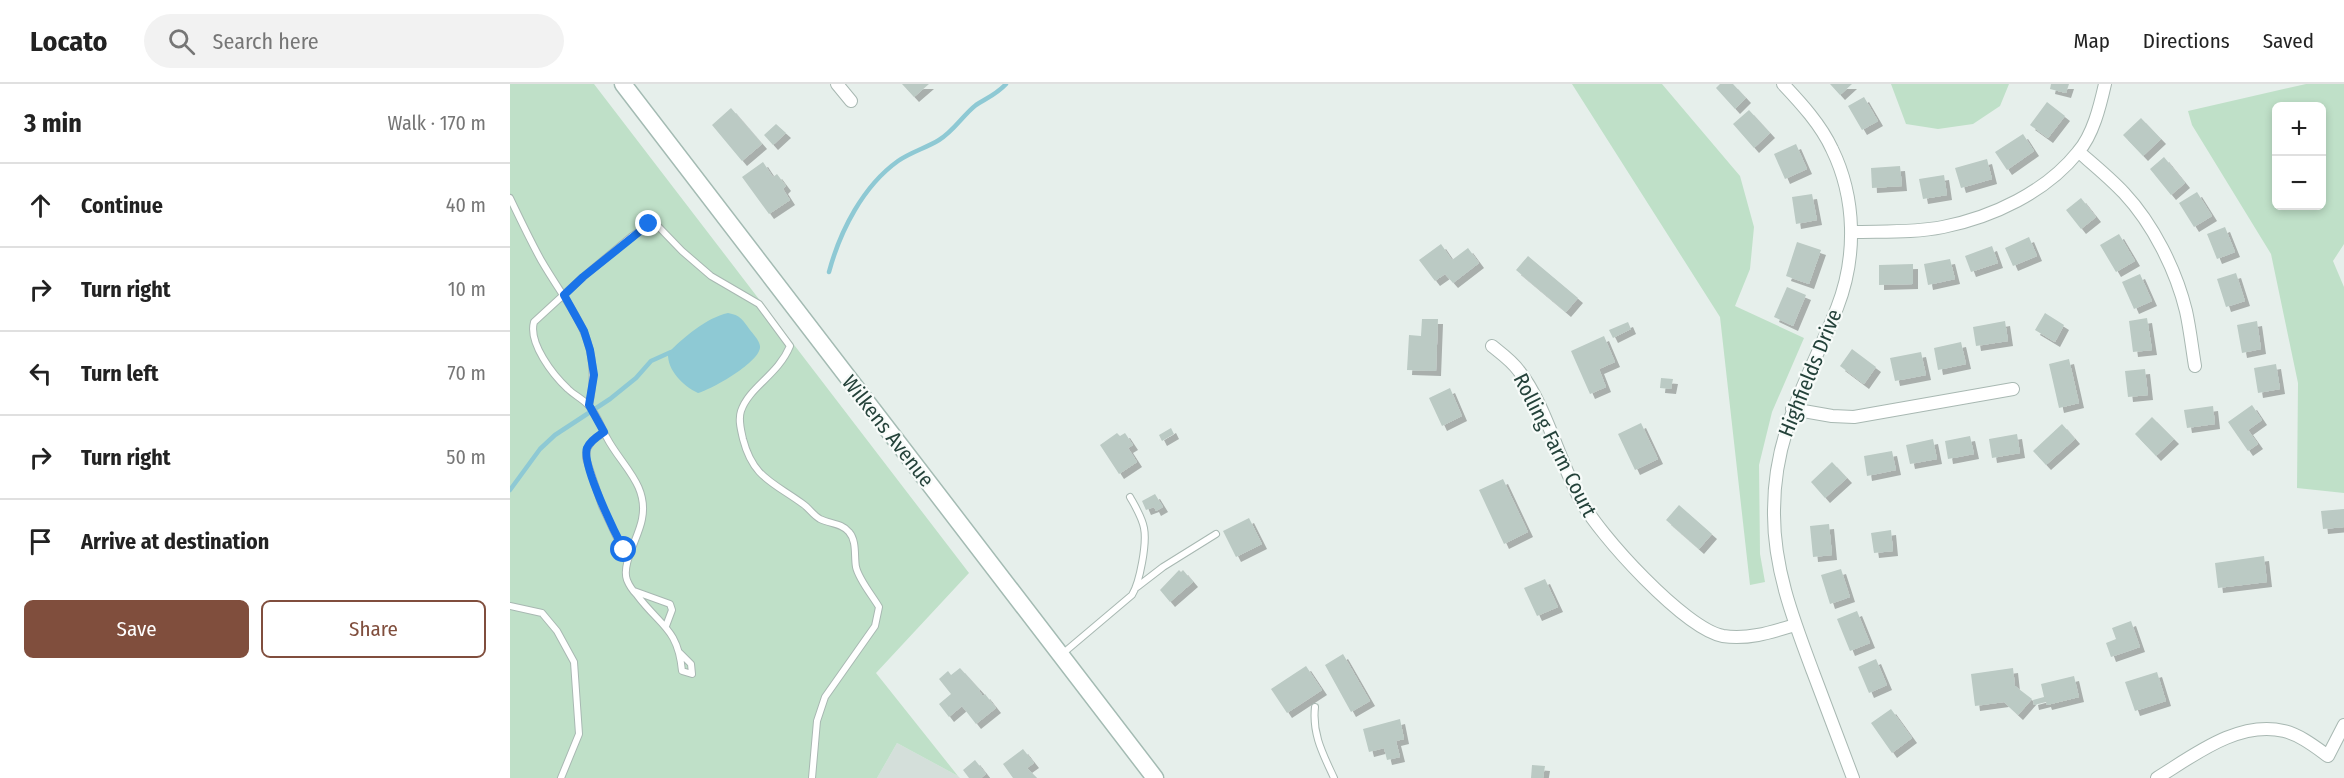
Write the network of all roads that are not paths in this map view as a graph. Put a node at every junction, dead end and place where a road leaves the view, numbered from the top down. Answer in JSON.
{"nodes":[{"id":1,"x":622,"y":84,"type":"edge"},
{"id":2,"x":837,"y":84,"type":"edge"},
{"id":3,"x":1783,"y":84,"type":"edge"},
{"id":4,"x":2105,"y":84,"type":"edge"},
{"id":5,"x":851,"y":101,"type":"dead end"},
{"id":6,"x":2079,"y":152,"type":"junction"},
{"id":7,"x":510,"y":198,"type":"edge"},
{"id":8,"x":1851,"y":232,"type":"junction"},
{"id":9,"x":564,"y":295,"type":"junction"},
{"id":10,"x":1492,"y":346,"type":"dead end"},
{"id":11,"x":2195,"y":366,"type":"dead end"},
{"id":12,"x":2013,"y":389,"type":"dead end"},
{"id":13,"x":589,"y":405,"type":"junction"},
{"id":14,"x":1792,"y":409,"type":"junction"},
{"id":15,"x":604,"y":432,"type":"junction"},
{"id":16,"x":1130,"y":497,"type":"dead end"},
{"id":17,"x":1216,"y":534,"type":"dead end"},
{"id":18,"x":627,"y":559,"type":"junction"},
{"id":19,"x":1136,"y":588,"type":"junction"},
{"id":20,"x":634,"y":591,"type":"junction"},
{"id":21,"x":510,"y":606,"type":"edge"},
{"id":22,"x":1795,"y":625,"type":"junction"},
{"id":23,"x":666,"y":626,"type":"junction"},
{"id":24,"x":680,"y":653,"type":"dead end"},
{"id":25,"x":1060,"y":655,"type":"junction"},
{"id":26,"x":1315,"y":707,"type":"dead end"},
{"id":27,"x":2344,"y":725,"type":"edge"},
{"id":28,"x":561,"y":778,"type":"edge"},
{"id":29,"x":812,"y":778,"type":"edge"},
{"id":30,"x":1155,"y":778,"type":"edge"},
{"id":31,"x":1334,"y":778,"type":"edge"},
{"id":32,"x":1853,"y":778,"type":"edge"},
{"id":33,"x":2157,"y":778,"type":"edge"}],
"edges":[{"from":1,"to":25,"type":"main road","name":"Wilkens Avenue"},
{"from":2,"to":5,"type":"street"},
{"from":3,"to":8,"type":"street","name":"Highfields Drive"},
{"from":4,"to":6,"type":"street"},
{"from":6,"to":8,"type":"street"},
{"from":6,"to":11,"type":"street"},
{"from":7,"to":9,"type":"lane"},
{"from":8,"to":14,"type":"street","name":"Highfields Drive"},
{"from":9,"to":13,"type":"lane"},
{"from":9,"to":13,"type":"lane"},
{"from":9,"to":29,"type":"lane"},
{"from":10,"to":22,"type":"street","name":"Rolling Farm Court"},
{"from":12,"to":14,"type":"street"},
{"from":13,"to":15,"type":"lane"},
{"from":14,"to":22,"type":"street","name":"Highfields Drive"},
{"from":15,"to":18,"type":"lane"},
{"from":15,"to":18,"type":"lane"},
{"from":16,"to":19,"type":"lane"},
{"from":17,"to":19,"type":"lane"},
{"from":18,"to":20,"type":"lane"},
{"from":19,"to":25,"type":"lane"},
{"from":20,"to":23,"type":"lane"},
{"from":20,"to":23,"type":"lane"},
{"from":21,"to":28,"type":"lane"},
{"from":22,"to":32,"type":"street","name":"Highfields Drive"},
{"from":23,"to":24,"type":"lane"},
{"from":25,"to":30,"type":"main road","name":"Wilkens Avenue"},
{"from":26,"to":31,"type":"lane"},
{"from":27,"to":33,"type":"street"}]}
